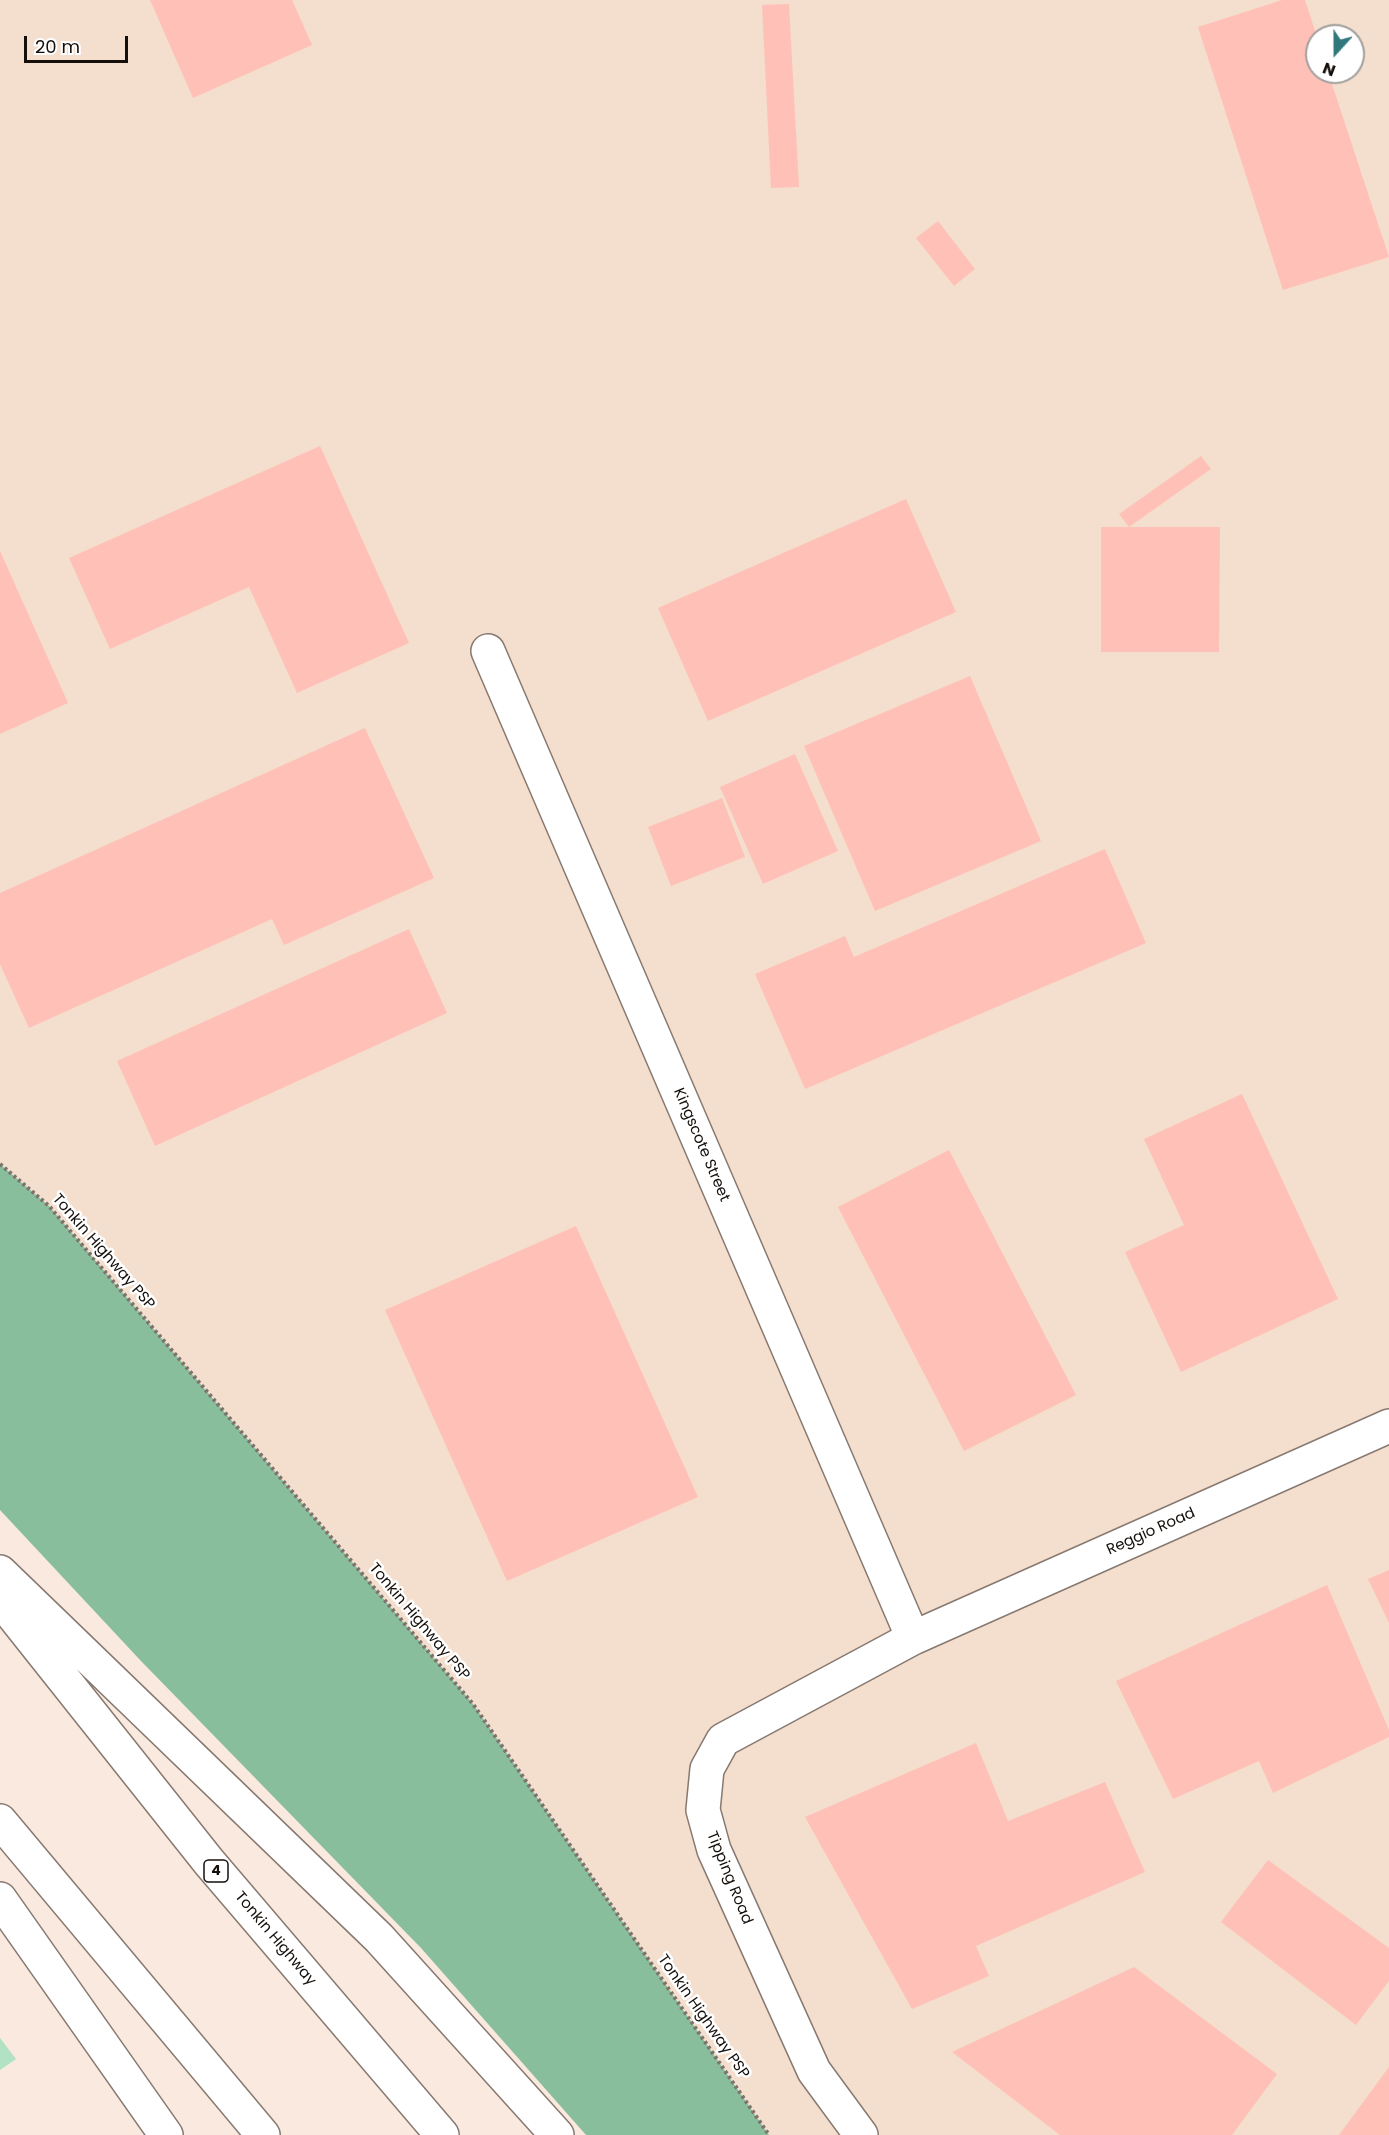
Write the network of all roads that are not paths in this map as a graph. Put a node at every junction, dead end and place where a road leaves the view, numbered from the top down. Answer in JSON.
{"nodes":[{"id":1,"x":488,"y":651,"type":"dead end"},
{"id":2,"x":1389,"y":1426,"type":"edge"},
{"id":3,"x":0,"y":1572,"type":"edge"},
{"id":4,"x":0,"y":1599,"type":"edge"},
{"id":5,"x":914,"y":1638,"type":"junction"},
{"id":6,"x":0,"y":1821,"type":"edge"},
{"id":7,"x":0,"y":1899,"type":"edge"},
{"id":8,"x":165,"y":2135,"type":"edge"},
{"id":9,"x":263,"y":2135,"type":"edge"},
{"id":10,"x":442,"y":2135,"type":"edge"},
{"id":11,"x":557,"y":2135,"type":"edge"},
{"id":12,"x":861,"y":2135,"type":"edge"}],
"edges":[{"from":1,"to":5,"type":"main road","name":"Kingscote Street"},
{"from":2,"to":5,"type":"main road","name":"Reggio Road"},
{"from":3,"to":11,"type":"main road"},
{"from":4,"to":10,"type":"main road","name":"Tonkin Highway","number":"4"},
{"from":5,"to":12,"type":"main road","name":"Tipping Road"},
{"from":6,"to":9,"type":"main road"},
{"from":7,"to":8,"type":"main road"}]}
